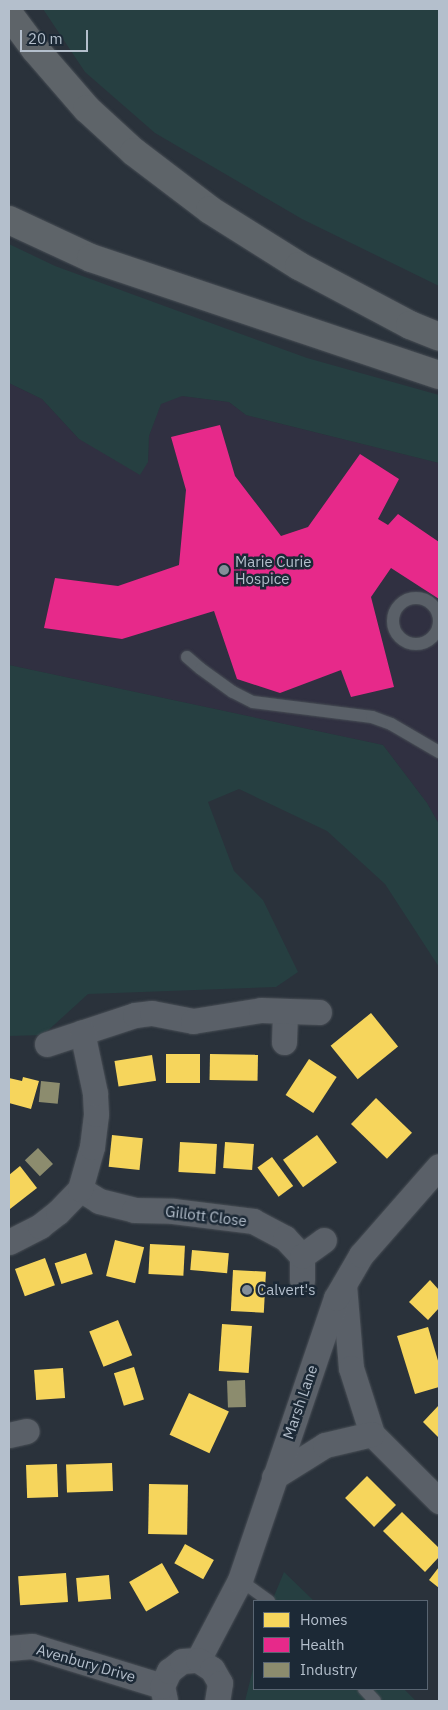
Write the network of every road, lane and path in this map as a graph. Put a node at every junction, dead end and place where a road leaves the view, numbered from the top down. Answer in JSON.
{"nodes":[{"id":1,"x":9,"y":14,"type":"edge"},
{"id":2,"x":9,"y":220,"type":"edge"},
{"id":3,"x":439,"y":337,"type":"edge"},
{"id":4,"x":439,"y":375,"type":"edge"},
{"id":5,"x":187,"y":657,"type":"dead end"},
{"id":6,"x":439,"y":752,"type":"edge"},
{"id":7,"x":285,"y":1011,"type":"junction"},
{"id":8,"x":319,"y":1012,"type":"dead end"},
{"id":9,"x":82,"y":1032,"type":"junction"},
{"id":10,"x":284,"y":1042,"type":"dead end"},
{"id":11,"x":47,"y":1044,"type":"dead end"},
{"id":12,"x":439,"y":1166,"type":"edge"},
{"id":13,"x":80,"y":1189,"type":"junction"},
{"id":14,"x":324,"y":1240,"type":"dead end"},
{"id":15,"x":9,"y":1242,"type":"edge"},
{"id":16,"x":344,"y":1285,"type":"junction"},
{"id":17,"x":372,"y":1434,"type":"junction"},
{"id":18,"x":274,"y":1477,"type":"junction"},
{"id":19,"x":439,"y":1501,"type":"edge"},
{"id":20,"x":240,"y":1580,"type":"junction"},
{"id":21,"x":267,"y":1600,"type":"edge"},
{"id":22,"x":9,"y":1648,"type":"edge"},
{"id":23,"x":198,"y":1660,"type":"junction"},
{"id":24,"x":365,"y":1690,"type":"edge"},
{"id":25,"x":164,"y":1693,"type":"edge"},
{"id":26,"x":217,"y":1701,"type":"edge"},
{"id":27,"x":375,"y":1701,"type":"edge"}],
"edges":[{"from":1,"to":3,"type":"highway"},
{"from":2,"to":4,"type":"highway"},
{"from":5,"to":6,"type":"lane"},
{"from":7,"to":8,"type":"street"},
{"from":7,"to":9,"type":"street"},
{"from":7,"to":10,"type":"street"},
{"from":9,"to":11,"type":"street"},
{"from":9,"to":13,"type":"street"},
{"from":12,"to":16,"type":"street","name":"Marsh Lane"},
{"from":13,"to":14,"type":"street","name":"Gillott Close"},
{"from":13,"to":15,"type":"street"},
{"from":16,"to":17,"type":"street"},
{"from":16,"to":18,"type":"street","name":"Marsh Lane"},
{"from":17,"to":18,"type":"street"},
{"from":17,"to":19,"type":"street"},
{"from":18,"to":20,"type":"street","name":"Marsh Lane"},
{"from":20,"to":21,"type":"lane"},
{"from":20,"to":23,"type":"street","name":"Marsh Lane"},
{"from":22,"to":25,"type":"street","name":"Avenbury Drive"},
{"from":23,"to":25,"type":"street"},
{"from":23,"to":26,"type":"street"},
{"from":24,"to":27,"type":"lane"}]}
